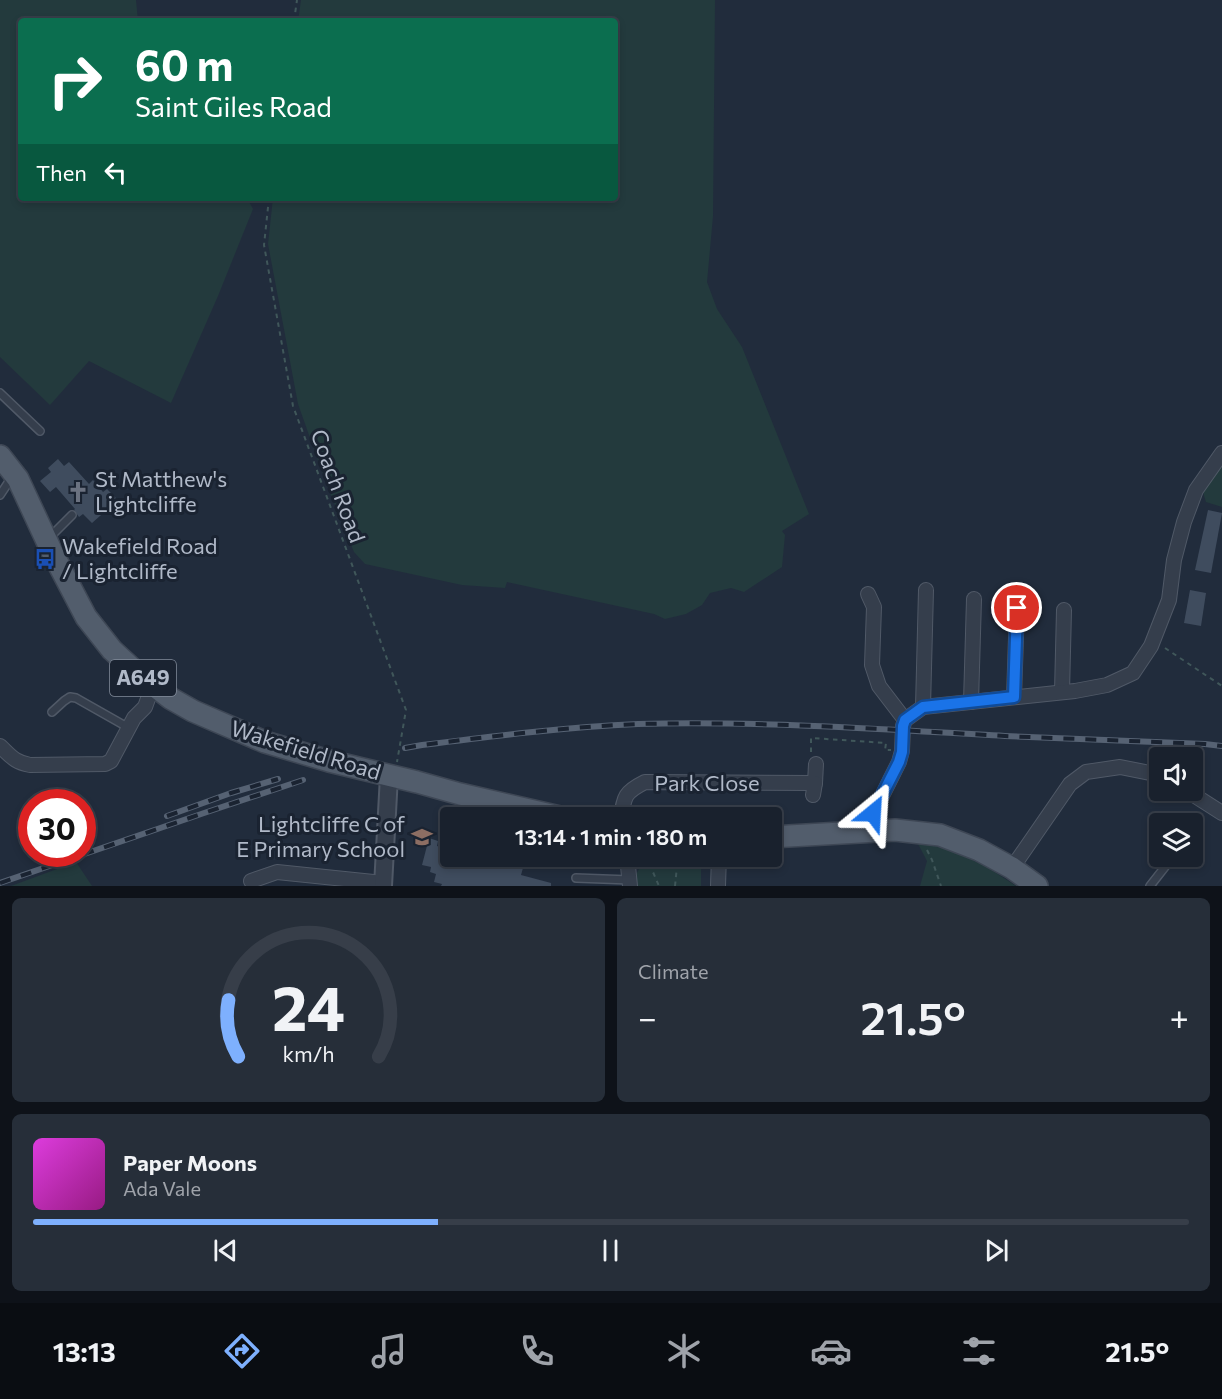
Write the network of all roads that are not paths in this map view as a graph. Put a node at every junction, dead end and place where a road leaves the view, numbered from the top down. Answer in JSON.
{"nodes":[{"id":1,"x":0,"y":393,"type":"edge"},
{"id":2,"x":40,"y":432,"type":"dead end"},
{"id":3,"x":1222,"y":453,"type":"edge"},
{"id":4,"x":0,"y":456,"type":"edge"},
{"id":5,"x":14,"y":474,"type":"junction"},
{"id":6,"x":0,"y":495,"type":"edge"},
{"id":7,"x":72,"y":515,"type":"dead end"},
{"id":8,"x":47,"y":541,"type":"junction"},
{"id":9,"x":926,"y":590,"type":"dead end"},
{"id":10,"x":868,"y":594,"type":"dead end"},
{"id":11,"x":974,"y":599,"type":"dead end"},
{"id":12,"x":1017,"y":608,"type":"dead end"},
{"id":13,"x":1064,"y":610,"type":"dead end"},
{"id":14,"x":153,"y":685,"type":"junction"},
{"id":15,"x":1062,"y":692,"type":"junction"},
{"id":16,"x":1014,"y":697,"type":"junction"},
{"id":17,"x":971,"y":702,"type":"junction"},
{"id":18,"x":923,"y":707,"type":"junction"},
{"id":19,"x":52,"y":712,"type":"dead end"},
{"id":20,"x":905,"y":720,"type":"junction"},
{"id":21,"x":129,"y":729,"type":"junction"},
{"id":22,"x":0,"y":746,"type":"edge"},
{"id":23,"x":816,"y":764,"type":"road end"},
{"id":24,"x":1149,"y":773,"type":"edge"},
{"id":25,"x":392,"y":776,"type":"junction"},
{"id":26,"x":1203,"y":801,"type":"edge"},
{"id":27,"x":516,"y":807,"type":"edge"},
{"id":28,"x":623,"y":807,"type":"edge"},
{"id":29,"x":1222,"y":813,"type":"edge"},
{"id":30,"x":865,"y":830,"type":"junction"},
{"id":31,"x":782,"y":836,"type":"edge"},
{"id":32,"x":628,"y":867,"type":"edge"},
{"id":33,"x":719,"y":867,"type":"edge"},
{"id":34,"x":1165,"y":867,"type":"edge"},
{"id":35,"x":1012,"y":868,"type":"junction"},
{"id":36,"x":576,"y":878,"type":"dead end"},
{"id":37,"x":251,"y":881,"type":"dead end"},
{"id":38,"x":630,"y":883,"type":"edge"},
{"id":39,"x":383,"y":885,"type":"edge"},
{"id":40,"x":718,"y":886,"type":"edge"},
{"id":41,"x":1037,"y":886,"type":"edge"},
{"id":42,"x":1150,"y":886,"type":"edge"}],
"edges":[{"from":1,"to":2,"type":"lane"},
{"from":3,"to":15,"type":"street"},
{"from":4,"to":5,"type":"main road","name":"Wakefield Road","number":"A649"},
{"from":5,"to":6,"type":"lane"},
{"from":5,"to":8,"type":"main road","name":"Wakefield Road","number":"A649"},
{"from":7,"to":8,"type":"lane"},
{"from":8,"to":14,"type":"main road","name":"Wakefield Road","number":"A649"},
{"from":9,"to":18,"type":"street"},
{"from":10,"to":20,"type":"street"},
{"from":11,"to":17,"type":"street"},
{"from":12,"to":16,"type":"street"},
{"from":13,"to":15,"type":"street"},
{"from":14,"to":21,"type":"street"},
{"from":14,"to":25,"type":"main road","name":"Wakefield Road","number":"A649"},
{"from":15,"to":16,"type":"street"},
{"from":16,"to":17,"type":"street"},
{"from":17,"to":18,"type":"street"},
{"from":18,"to":20,"type":"street"},
{"from":19,"to":21,"type":"lane"},
{"from":20,"to":30,"type":"street"},
{"from":21,"to":22,"type":"street"},
{"from":23,"to":28,"type":"street","name":"Park Close"},
{"from":24,"to":35,"type":"street"},
{"from":25,"to":27,"type":"main road","name":"Wakefield Road","number":"A649"},
{"from":25,"to":39,"type":"street"},
{"from":26,"to":29,"type":"street"},
{"from":30,"to":31,"type":"main road"},
{"from":30,"to":35,"type":"main road"},
{"from":32,"to":38,"type":"street"},
{"from":33,"to":40,"type":"street"},
{"from":34,"to":42,"type":"lane"},
{"from":35,"to":41,"type":"main road"},
{"from":36,"to":38,"type":"lane"},
{"from":37,"to":39,"type":"street"}]}
